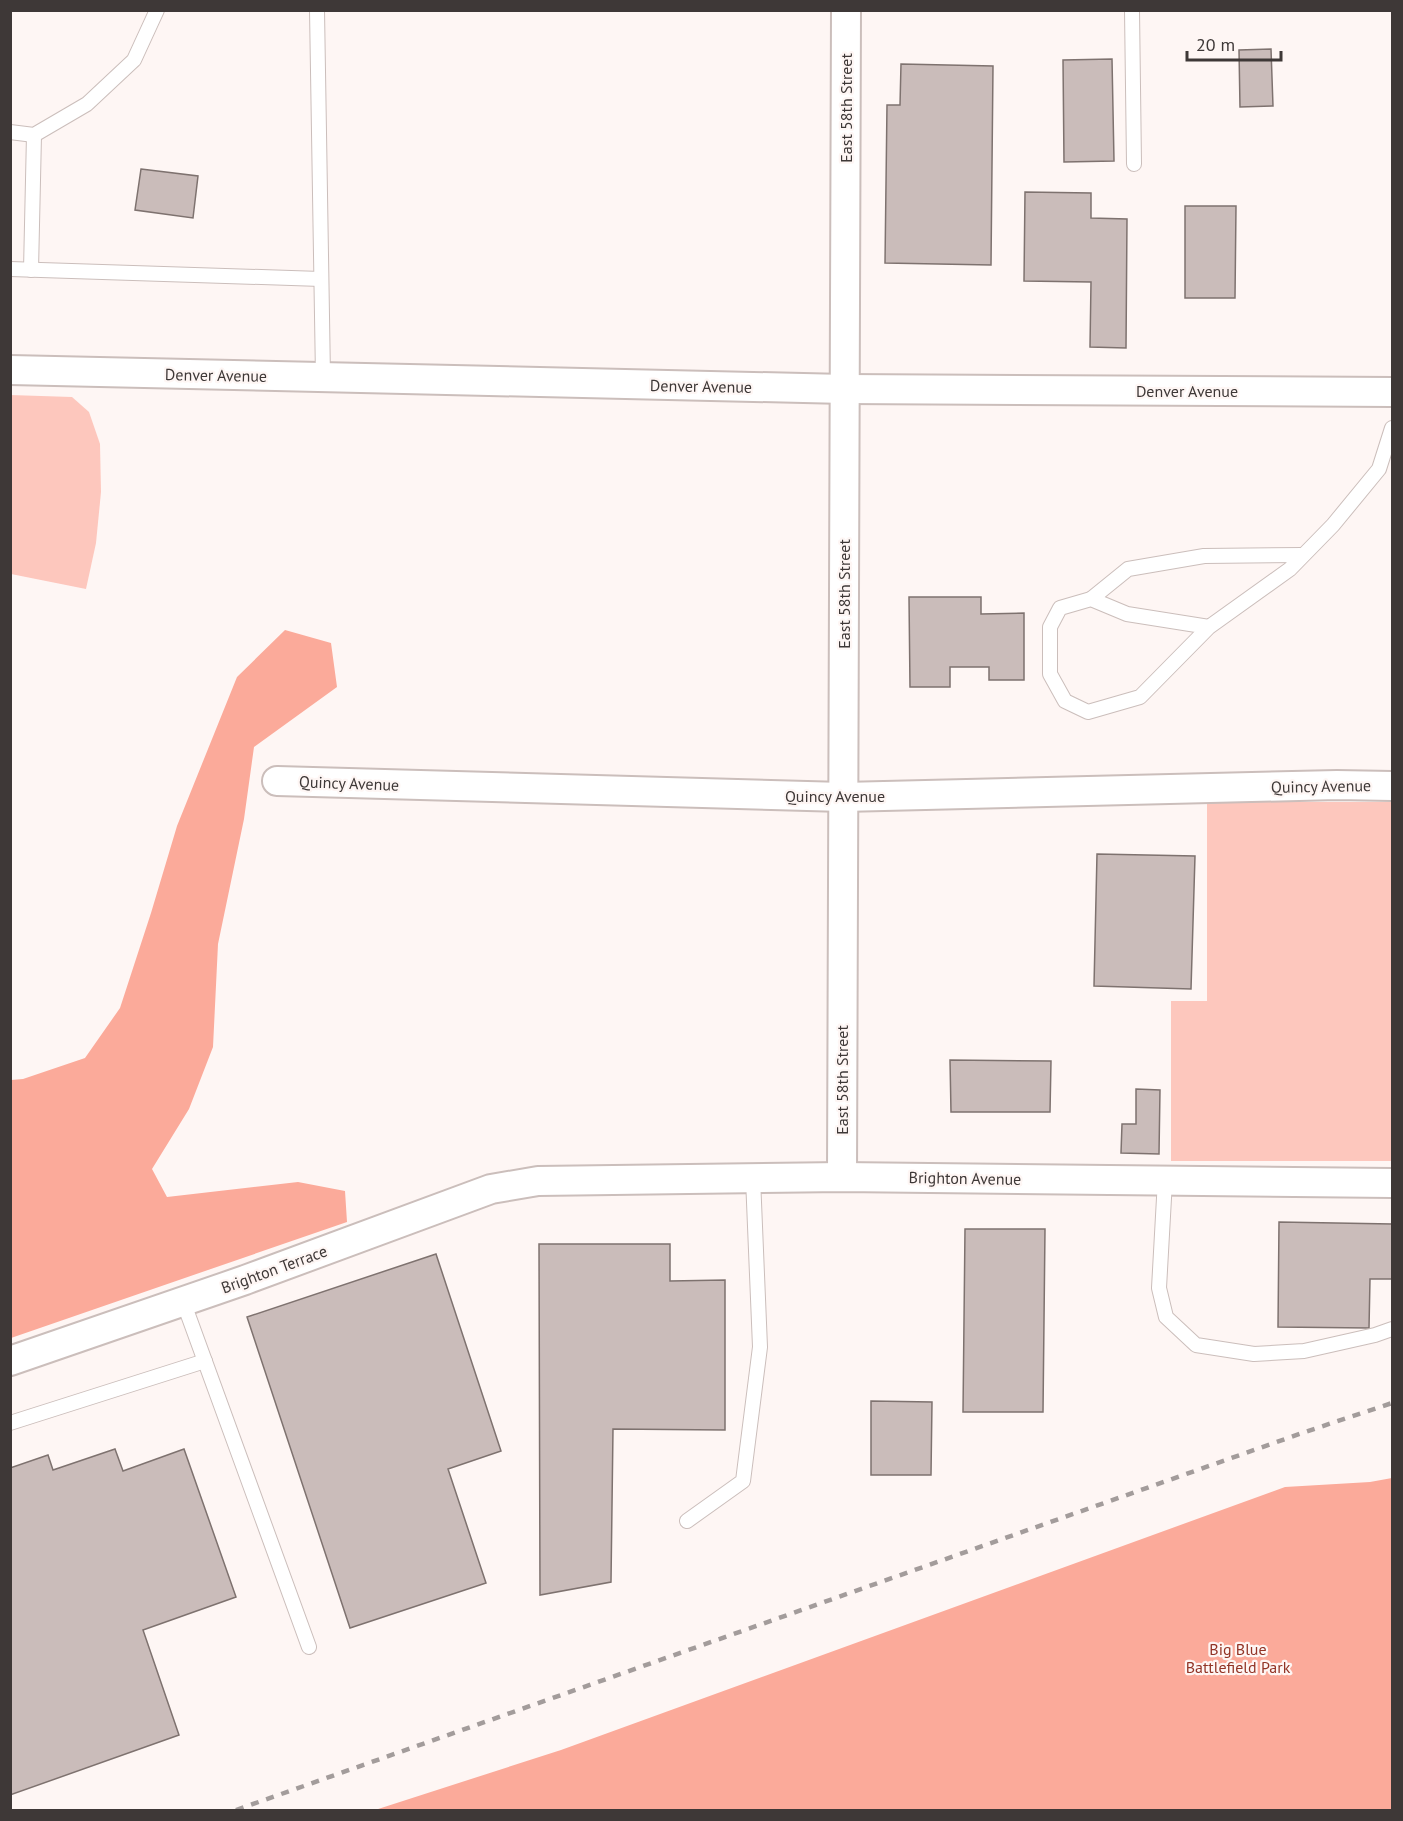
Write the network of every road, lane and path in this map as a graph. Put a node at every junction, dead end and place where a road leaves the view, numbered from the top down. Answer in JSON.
{"nodes":[{"id":1,"x":157,"y":10,"type":"edge"},
{"id":2,"x":317,"y":10,"type":"edge"},
{"id":3,"x":846,"y":10,"type":"edge"},
{"id":4,"x":1132,"y":10,"type":"edge"},
{"id":5,"x":10,"y":132,"type":"edge"},
{"id":6,"x":34,"y":135,"type":"junction"},
{"id":7,"x":1134,"y":164,"type":"dead end"},
{"id":8,"x":10,"y":269,"type":"edge"},
{"id":9,"x":31,"y":270,"type":"junction"},
{"id":10,"x":321,"y":279,"type":"junction"},
{"id":11,"x":10,"y":370,"type":"edge"},
{"id":12,"x":323,"y":377,"type":"junction"},
{"id":13,"x":845,"y":389,"type":"junction"},
{"id":14,"x":1392,"y":392,"type":"edge"},
{"id":15,"x":1392,"y":428,"type":"edge"},
{"id":16,"x":1303,"y":555,"type":"junction"},
{"id":17,"x":1091,"y":598,"type":"junction"},
{"id":18,"x":1209,"y":627,"type":"junction"},
{"id":19,"x":277,"y":781,"type":"dead end"},
{"id":20,"x":1392,"y":786,"type":"edge"},
{"id":21,"x":843,"y":797,"type":"junction"},
{"id":22,"x":842,"y":1177,"type":"junction"},
{"id":23,"x":753,"y":1178,"type":"junction"},
{"id":24,"x":1165,"y":1180,"type":"junction"},
{"id":25,"x":538,"y":1181,"type":"joint"},
{"id":26,"x":1392,"y":1183,"type":"edge"},
{"id":27,"x":183,"y":1301,"type":"junction"},
{"id":28,"x":1392,"y":1329,"type":"edge"},
{"id":29,"x":10,"y":1361,"type":"edge"},
{"id":30,"x":205,"y":1361,"type":"junction"},
{"id":31,"x":10,"y":1423,"type":"edge"},
{"id":32,"x":687,"y":1521,"type":"dead end"},
{"id":33,"x":309,"y":1647,"type":"dead end"}],
"edges":[{"from":1,"to":6,"type":"lane"},
{"from":2,"to":10,"type":"lane"},
{"from":3,"to":13,"type":"street","name":"East 58th Street"},
{"from":4,"to":7,"type":"lane"},
{"from":5,"to":6,"type":"lane"},
{"from":6,"to":9,"type":"lane"},
{"from":8,"to":9,"type":"lane"},
{"from":9,"to":10,"type":"lane"},
{"from":10,"to":12,"type":"lane"},
{"from":11,"to":12,"type":"street","name":"Denver Avenue"},
{"from":12,"to":13,"type":"street","name":"Denver Avenue"},
{"from":13,"to":14,"type":"street","name":"Denver Avenue"},
{"from":13,"to":21,"type":"street","name":"East 58th Street"},
{"from":15,"to":16,"type":"lane"},
{"from":16,"to":17,"type":"lane"},
{"from":16,"to":18,"type":"lane"},
{"from":17,"to":18,"type":"lane"},
{"from":17,"to":18,"type":"lane"},
{"from":19,"to":21,"type":"street","name":"Quincy Avenue"},
{"from":20,"to":21,"type":"street","name":"Quincy Avenue"},
{"from":21,"to":22,"type":"street","name":"East 58th Street"},
{"from":22,"to":23,"type":"street","name":"Brighton Avenue"},
{"from":22,"to":24,"type":"street","name":"Brighton Avenue"},
{"from":23,"to":25,"type":"street","name":"Brighton Avenue"},
{"from":23,"to":32,"type":"lane"},
{"from":24,"to":26,"type":"street","name":"Brighton Avenue"},
{"from":24,"to":28,"type":"lane"},
{"from":25,"to":27,"type":"street","name":"Brighton Terrace"},
{"from":27,"to":29,"type":"street","name":"Brighton Terrace"},
{"from":27,"to":30,"type":"lane"},
{"from":30,"to":31,"type":"lane"},
{"from":30,"to":33,"type":"lane"}]}
